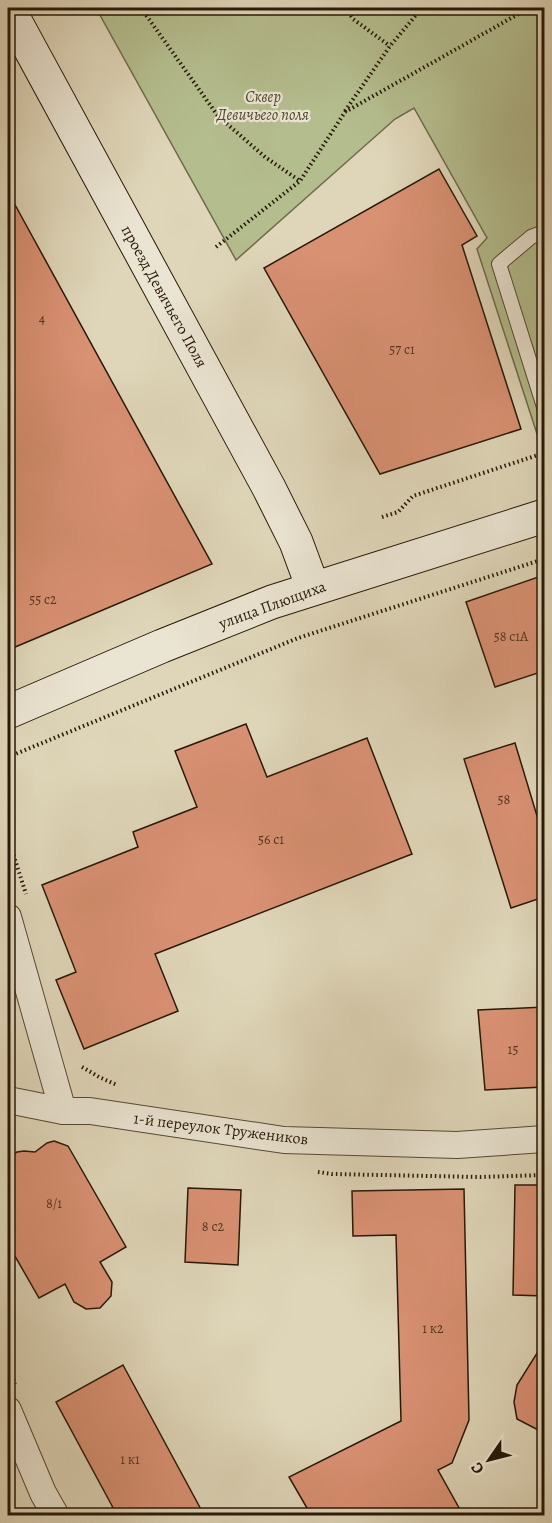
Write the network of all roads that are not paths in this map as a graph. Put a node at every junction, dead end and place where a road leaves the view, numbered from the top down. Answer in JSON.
{"nodes":[{"id":1,"x":8,"y":8,"type":"edge"},
{"id":2,"x":544,"y":232,"type":"edge"},
{"id":3,"x":544,"y":407,"type":"edge"},
{"id":4,"x":544,"y":516,"type":"edge"},
{"id":5,"x":313,"y":588,"type":"junction"},
{"id":6,"x":8,"y":712,"type":"edge"},
{"id":7,"x":8,"y":917,"type":"edge"},
{"id":8,"x":8,"y":1100,"type":"edge"},
{"id":9,"x":63,"y":1111,"type":"junction"},
{"id":10,"x":544,"y":1139,"type":"edge"},
{"id":11,"x":8,"y":1410,"type":"edge"},
{"id":12,"x":56,"y":1515,"type":"edge"}],
"edges":[{"from":1,"to":5,"type":"street","name":"проезд Девичьего Поля"},
{"from":2,"to":3,"type":"lane"},
{"from":4,"to":5,"type":"street","name":"улица Плющиха"},
{"from":5,"to":6,"type":"street","name":"улица Плющиха"},
{"from":7,"to":9,"type":"street"},
{"from":8,"to":9,"type":"street","name":"1-й переулок Тружеников"},
{"from":9,"to":10,"type":"street","name":"1-й переулок Тружеников"},
{"from":11,"to":12,"type":"street"}]}
